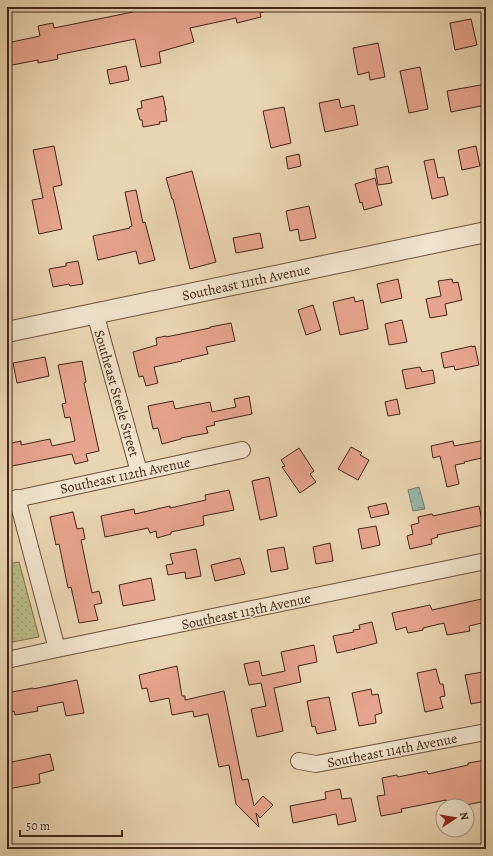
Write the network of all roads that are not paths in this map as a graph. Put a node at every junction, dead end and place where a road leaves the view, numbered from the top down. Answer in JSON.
{"nodes":[{"id":1,"x":486,"y":232,"type":"edge"},
{"id":2,"x":95,"y":314,"type":"junction"},
{"id":3,"x":7,"y":332,"type":"edge"},
{"id":4,"x":242,"y":450,"type":"dead end"},
{"id":5,"x":139,"y":472,"type":"junction"},
{"id":6,"x":12,"y":500,"type":"edge"},
{"id":7,"x":486,"y":561,"type":"edge"},
{"id":8,"x":57,"y":649,"type":"junction"},
{"id":9,"x":7,"y":660,"type":"edge"},
{"id":10,"x":486,"y":732,"type":"edge"},
{"id":11,"x":299,"y":761,"type":"dead end"}],
"edges":[{"from":1,"to":2,"type":"street","name":"Southeast 111th Avenue"},
{"from":2,"to":3,"type":"street","name":"Southeast 111th Avenue"},
{"from":2,"to":5,"type":"street","name":"Southeast Steele Street"},
{"from":4,"to":5,"type":"street","name":"Southeast 112th Avenue"},
{"from":5,"to":6,"type":"street","name":"Southeast 112th Avenue"},
{"from":6,"to":8,"type":"street"},
{"from":7,"to":8,"type":"street","name":"Southeast 113th Avenue"},
{"from":8,"to":9,"type":"street","name":"Southeast 113th Avenue"},
{"from":10,"to":11,"type":"street","name":"Southeast 114th Avenue"}]}
